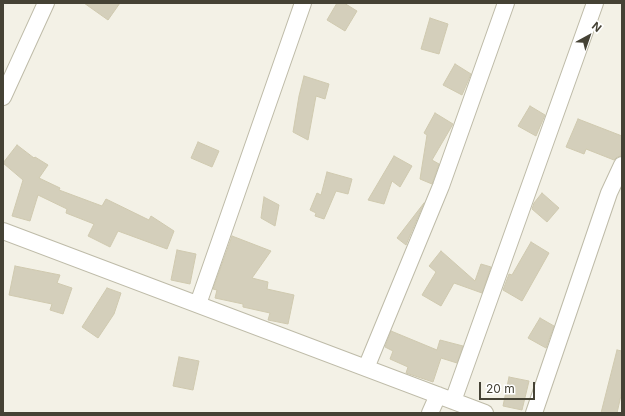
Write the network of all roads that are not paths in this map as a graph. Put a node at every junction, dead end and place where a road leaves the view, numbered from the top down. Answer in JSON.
{"nodes":[{"id":1,"x":46,"y":3,"type":"edge"},
{"id":2,"x":304,"y":3,"type":"edge"},
{"id":3,"x":506,"y":3,"type":"edge"},
{"id":4,"x":595,"y":3,"type":"edge"},
{"id":5,"x":3,"y":96,"type":"edge"},
{"id":6,"x":622,"y":165,"type":"edge"},
{"id":7,"x":3,"y":231,"type":"edge"},
{"id":8,"x":198,"y":304,"type":"junction"},
{"id":9,"x":366,"y":368,"type":"junction"},
{"id":10,"x":445,"y":398,"type":"junction"},
{"id":11,"x":430,"y":413,"type":"edge"},
{"id":12,"x":485,"y":413,"type":"edge"},
{"id":13,"x":534,"y":413,"type":"edge"}],
"edges":[{"from":1,"to":5,"type":"street"},
{"from":2,"to":8,"type":"street"},
{"from":3,"to":9,"type":"street"},
{"from":4,"to":10,"type":"street"},
{"from":6,"to":13,"type":"street"},
{"from":7,"to":8,"type":"street"},
{"from":8,"to":9,"type":"street"},
{"from":9,"to":10,"type":"street"},
{"from":10,"to":11,"type":"street"},
{"from":10,"to":12,"type":"street"}]}
